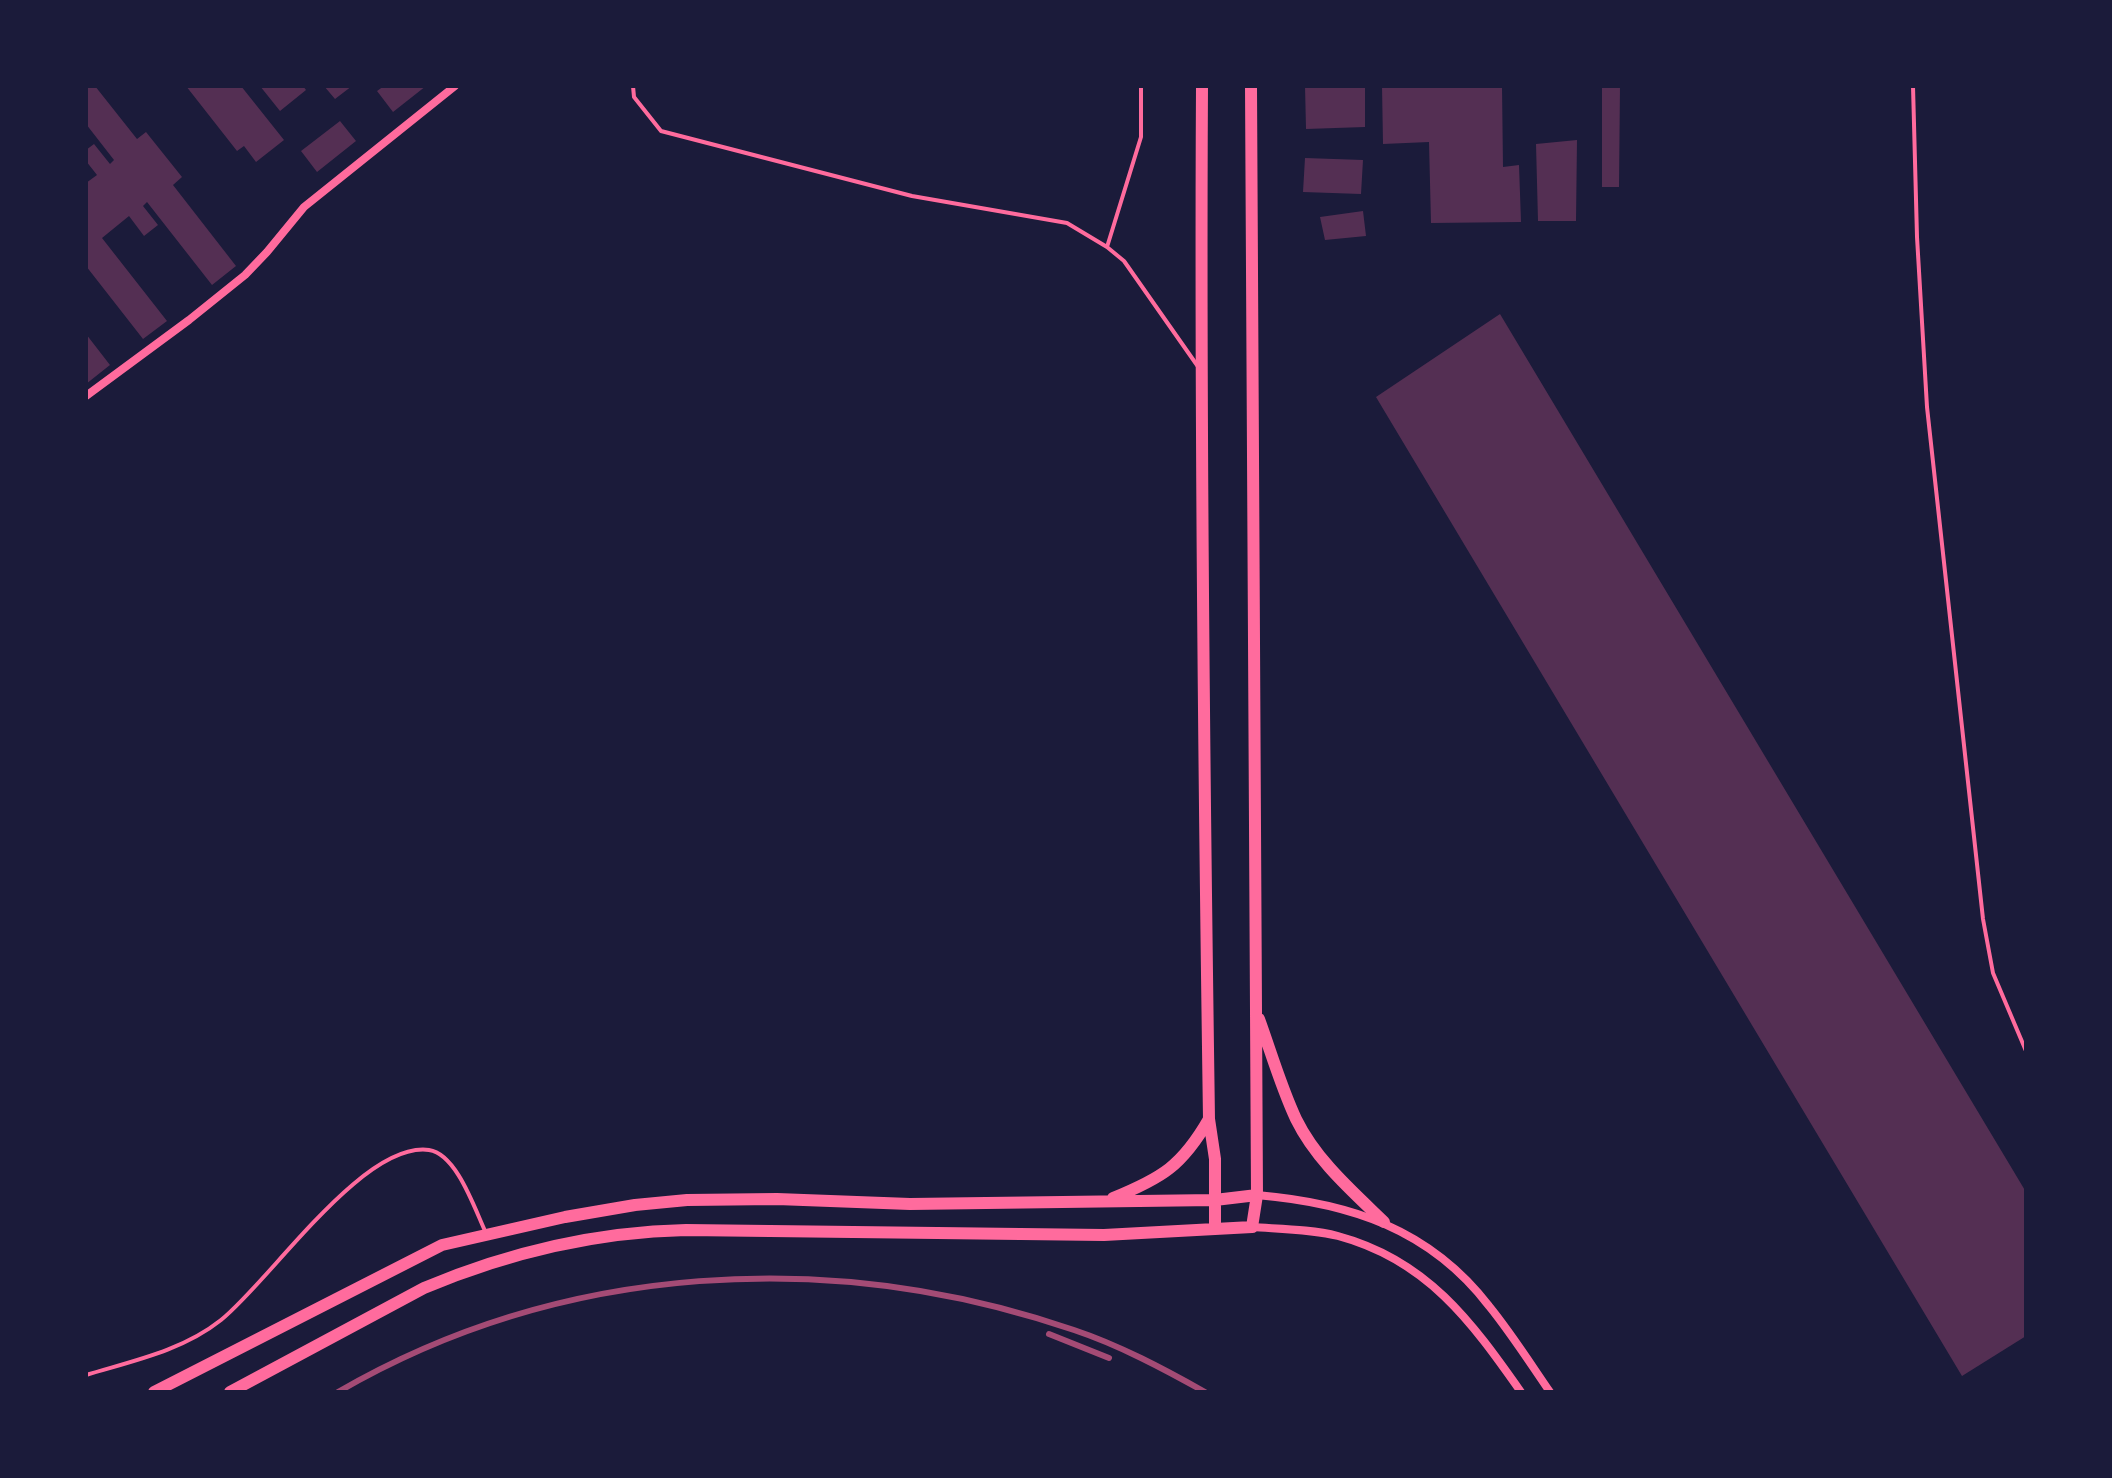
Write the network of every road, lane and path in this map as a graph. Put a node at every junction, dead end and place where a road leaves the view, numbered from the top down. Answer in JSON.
{"nodes":[{"id":1,"x":455,"y":86,"type":"edge"},
{"id":2,"x":633,"y":86,"type":"edge"},
{"id":3,"x":1141,"y":86,"type":"edge"},
{"id":4,"x":1202,"y":86,"type":"edge"},
{"id":5,"x":1251,"y":86,"type":"edge"},
{"id":6,"x":1913,"y":86,"type":"edge"},
{"id":7,"x":1107,"y":247,"type":"junction"},
{"id":8,"x":1200,"y":370,"type":"junction"},
{"id":9,"x":86,"y":396,"type":"edge"},
{"id":10,"x":1255,"y":1009,"type":"junction"},
{"id":11,"x":2026,"y":1051,"type":"edge"},
{"id":12,"x":1209,"y":1119,"type":"junction"},
{"id":13,"x":1257,"y":1195,"type":"junction"},
{"id":14,"x":1215,"y":1200,"type":"junction"},
{"id":15,"x":1106,"y":1201,"type":"junction"},
{"id":16,"x":1384,"y":1222,"type":"junction"},
{"id":17,"x":1252,"y":1227,"type":"junction"},
{"id":18,"x":1215,"y":1229,"type":"junction"},
{"id":19,"x":488,"y":1235,"type":"junction"},
{"id":20,"x":494,"y":1262,"type":"junction"},
{"id":21,"x":86,"y":1375,"type":"edge"},
{"id":22,"x":154,"y":1392,"type":"edge"},
{"id":23,"x":230,"y":1392,"type":"edge"},
{"id":24,"x":1521,"y":1392,"type":"edge"},
{"id":25,"x":1550,"y":1392,"type":"edge"}],
"edges":[{"from":1,"to":9,"type":"street"},
{"from":2,"to":7,"type":"lane"},
{"from":3,"to":7,"type":"lane"},
{"from":4,"to":8,"type":"main road"},
{"from":5,"to":10,"type":"main road"},
{"from":6,"to":11,"type":"lane"},
{"from":7,"to":8,"type":"lane"},
{"from":8,"to":12,"type":"main road"},
{"from":10,"to":13,"type":"main road"},
{"from":10,"to":16,"type":"main road"},
{"from":12,"to":14,"type":"main road"},
{"from":12,"to":15,"type":"main road"},
{"from":13,"to":14,"type":"main road"},
{"from":13,"to":16,"type":"street"},
{"from":13,"to":17,"type":"main road"},
{"from":14,"to":15,"type":"main road"},
{"from":14,"to":18,"type":"main road"},
{"from":15,"to":19,"type":"main road"},
{"from":16,"to":25,"type":"street"},
{"from":17,"to":18,"type":"main road"},
{"from":17,"to":24,"type":"street"},
{"from":18,"to":20,"type":"main road"},
{"from":19,"to":20,"type":"main road"},
{"from":19,"to":21,"type":"lane"},
{"from":19,"to":22,"type":"main road"},
{"from":20,"to":23,"type":"main road"}]}
